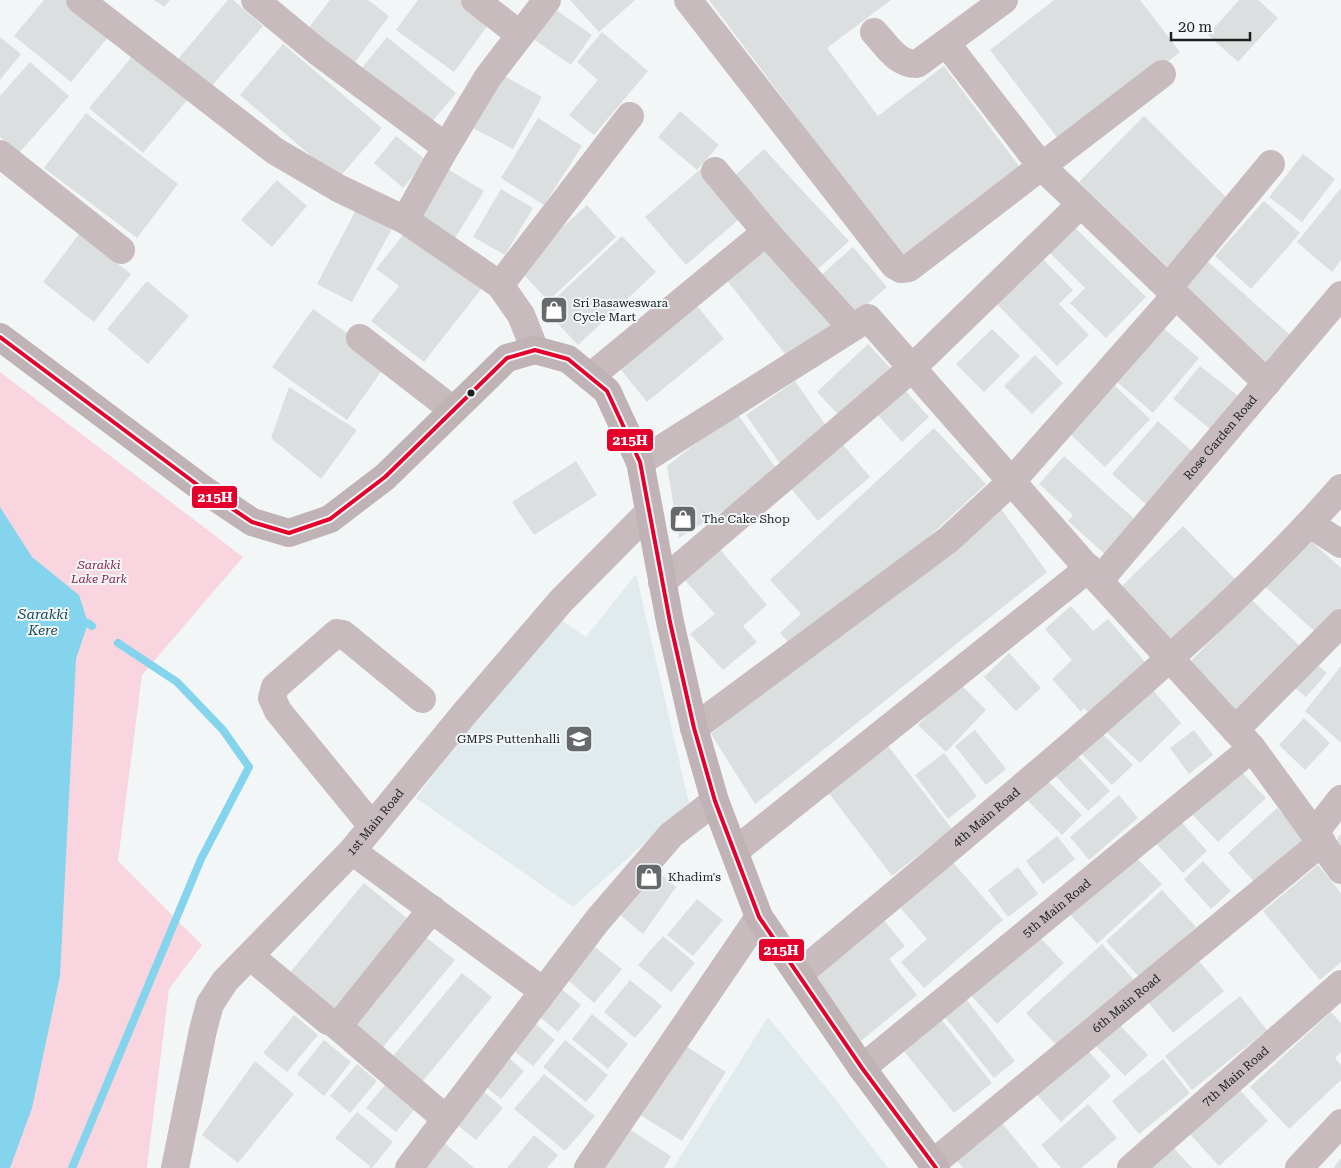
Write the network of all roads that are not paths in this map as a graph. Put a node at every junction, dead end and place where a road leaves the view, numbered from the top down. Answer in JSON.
{"nodes":[{"id":1,"x":80,"y":0,"type":"edge"},
{"id":2,"x":255,"y":0,"type":"edge"},
{"id":3,"x":475,"y":0,"type":"edge"},
{"id":4,"x":548,"y":0,"type":"edge"},
{"id":5,"x":688,"y":0,"type":"edge"},
{"id":6,"x":1004,"y":0,"type":"edge"},
{"id":7,"x":874,"y":32,"type":"dead end"},
{"id":8,"x":519,"y":34,"type":"junction"},
{"id":9,"x":946,"y":44,"type":"junction"},
{"id":10,"x":1162,"y":74,"type":"dead end"},
{"id":11,"x":630,"y":116,"type":"dead end"},
{"id":12,"x":446,"y":147,"type":"junction"},
{"id":13,"x":0,"y":154,"type":"edge"},
{"id":14,"x":1271,"y":164,"type":"dead end"},
{"id":15,"x":1042,"y":167,"type":"junction"},
{"id":16,"x":715,"y":171,"type":"dead end"},
{"id":17,"x":1081,"y":204,"type":"junction"},
{"id":18,"x":405,"y":220,"type":"junction"},
{"id":19,"x":766,"y":232,"type":"junction"},
{"id":20,"x":121,"y":250,"type":"dead end"},
{"id":21,"x":500,"y":285,"type":"junction"},
{"id":22,"x":1172,"y":292,"type":"junction"},
{"id":23,"x":1341,"y":295,"type":"edge"},
{"id":24,"x":852,"y":328,"type":"junction"},
{"id":25,"x":0,"y":337,"type":"edge"},
{"id":26,"x":360,"y":338,"type":"dead end"},
{"id":27,"x":535,"y":350,"type":"junction"},
{"id":28,"x":912,"y":368,"type":"junction"},
{"id":29,"x":590,"y":377,"type":"junction"},
{"id":30,"x":1267,"y":383,"type":"junction"},
{"id":31,"x":453,"y":410,"type":"junction"},
{"id":32,"x":640,"y":462,"type":"junction"},
{"id":33,"x":1012,"y":481,"type":"junction"},
{"id":34,"x":1341,"y":488,"type":"edge"},
{"id":35,"x":648,"y":513,"type":"junction"},
{"id":36,"x":1310,"y":524,"type":"junction"},
{"id":37,"x":1341,"y":544,"type":"edge"},
{"id":38,"x":1094,"y":575,"type":"junction"},
{"id":39,"x":662,"y":582,"type":"junction"},
{"id":40,"x":1341,"y":623,"type":"edge"},
{"id":41,"x":1172,"y":658,"type":"junction"},
{"id":42,"x":422,"y":699,"type":"dead end"},
{"id":43,"x":694,"y":728,"type":"junction"},
{"id":44,"x":1243,"y":739,"type":"junction"},
{"id":45,"x":1341,"y":799,"type":"edge"},
{"id":46,"x":715,"y":801,"type":"junction"},
{"id":47,"x":372,"y":826,"type":"junction"},
{"id":48,"x":1319,"y":837,"type":"junction"},
{"id":49,"x":352,"y":851,"type":"junction"},
{"id":50,"x":735,"y":851,"type":"junction"},
{"id":51,"x":1341,"y":870,"type":"edge"},
{"id":52,"x":432,"y":910,"type":"junction"},
{"id":53,"x":759,"y":917,"type":"junction"},
{"id":54,"x":250,"y":956,"type":"junction"},
{"id":55,"x":799,"y":974,"type":"junction"},
{"id":56,"x":1341,"y":984,"type":"edge"},
{"id":57,"x":543,"y":991,"type":"junction"},
{"id":58,"x":335,"y":1024,"type":"junction"},
{"id":59,"x":862,"y":1068,"type":"junction"},
{"id":60,"x":446,"y":1119,"type":"junction"},
{"id":61,"x":1341,"y":1123,"type":"edge"},
{"id":62,"x":934,"y":1166,"type":"edge"},
{"id":63,"x":175,"y":1168,"type":"edge"},
{"id":64,"x":409,"y":1168,"type":"edge"},
{"id":65,"x":588,"y":1168,"type":"edge"},
{"id":66,"x":1130,"y":1168,"type":"edge"},
{"id":67,"x":1299,"y":1168,"type":"edge"}],
"edges":[{"from":1,"to":18,"type":"street"},
{"from":2,"to":12,"type":"street"},
{"from":3,"to":8,"type":"street"},
{"from":4,"to":8,"type":"street"},
{"from":5,"to":15,"type":"street"},
{"from":6,"to":9,"type":"street"},
{"from":7,"to":9,"type":"street"},
{"from":8,"to":12,"type":"street"},
{"from":9,"to":15,"type":"street"},
{"from":10,"to":15,"type":"street"},
{"from":11,"to":21,"type":"street"},
{"from":12,"to":18,"type":"street"},
{"from":13,"to":20,"type":"street"},
{"from":14,"to":22,"type":"street"},
{"from":15,"to":17,"type":"street"},
{"from":16,"to":19,"type":"street"},
{"from":17,"to":22,"type":"street"},
{"from":17,"to":28,"type":"street"},
{"from":18,"to":21,"type":"street"},
{"from":19,"to":24,"type":"street"},
{"from":19,"to":29,"type":"street"},
{"from":21,"to":27,"type":"street"},
{"from":22,"to":30,"type":"street"},
{"from":22,"to":33,"type":"street"},
{"from":23,"to":30,"type":"street","name":"Rose Garden Road"},
{"from":24,"to":28,"type":"street"},
{"from":24,"to":32,"type":"street"},
{"from":25,"to":31,"type":"main road"},
{"from":26,"to":31,"type":"street"},
{"from":27,"to":29,"type":"main road"},
{"from":27,"to":31,"type":"main road"},
{"from":28,"to":33,"type":"street"},
{"from":28,"to":39,"type":"street"},
{"from":29,"to":32,"type":"main road"},
{"from":30,"to":38,"type":"street","name":"Rose Garden Road"},
{"from":32,"to":35,"type":"main road"},
{"from":33,"to":38,"type":"street"},
{"from":33,"to":43,"type":"street"},
{"from":34,"to":36,"type":"street","name":"4th Main Road"},
{"from":35,"to":39,"type":"main road"},
{"from":35,"to":47,"type":"street","name":"1st Main Road"},
{"from":36,"to":37,"type":"street"},
{"from":36,"to":41,"type":"street","name":"4th Main Road"},
{"from":38,"to":41,"type":"street"},
{"from":38,"to":50,"type":"street","name":"Rose Garden Road"},
{"from":39,"to":43,"type":"main road"},
{"from":40,"to":44,"type":"street","name":"5th Main Road"},
{"from":41,"to":44,"type":"street"},
{"from":41,"to":55,"type":"street","name":"4th Main Road"},
{"from":42,"to":47,"type":"street"},
{"from":43,"to":46,"type":"main road"},
{"from":44,"to":48,"type":"street"},
{"from":44,"to":59,"type":"street","name":"5th Main Road"},
{"from":45,"to":48,"type":"street","name":"6th Main Road"},
{"from":46,"to":50,"type":"main road"},
{"from":46,"to":57,"type":"street"},
{"from":47,"to":49,"type":"street","name":"1st Main Road"},
{"from":48,"to":51,"type":"street"},
{"from":48,"to":62,"type":"street","name":"6th Main Road"},
{"from":49,"to":52,"type":"street"},
{"from":49,"to":54,"type":"street","name":"1st Main Road"},
{"from":50,"to":53,"type":"main road"},
{"from":52,"to":57,"type":"street"},
{"from":52,"to":58,"type":"street"},
{"from":53,"to":55,"type":"main road"},
{"from":53,"to":65,"type":"street"},
{"from":54,"to":58,"type":"street"},
{"from":54,"to":63,"type":"street","name":"1st Main Road"},
{"from":55,"to":59,"type":"main road"},
{"from":56,"to":66,"type":"street","name":"7th Main Road"},
{"from":57,"to":60,"type":"street"},
{"from":58,"to":60,"type":"street"},
{"from":59,"to":62,"type":"main road"},
{"from":60,"to":64,"type":"street"},
{"from":61,"to":67,"type":"street"}]}
